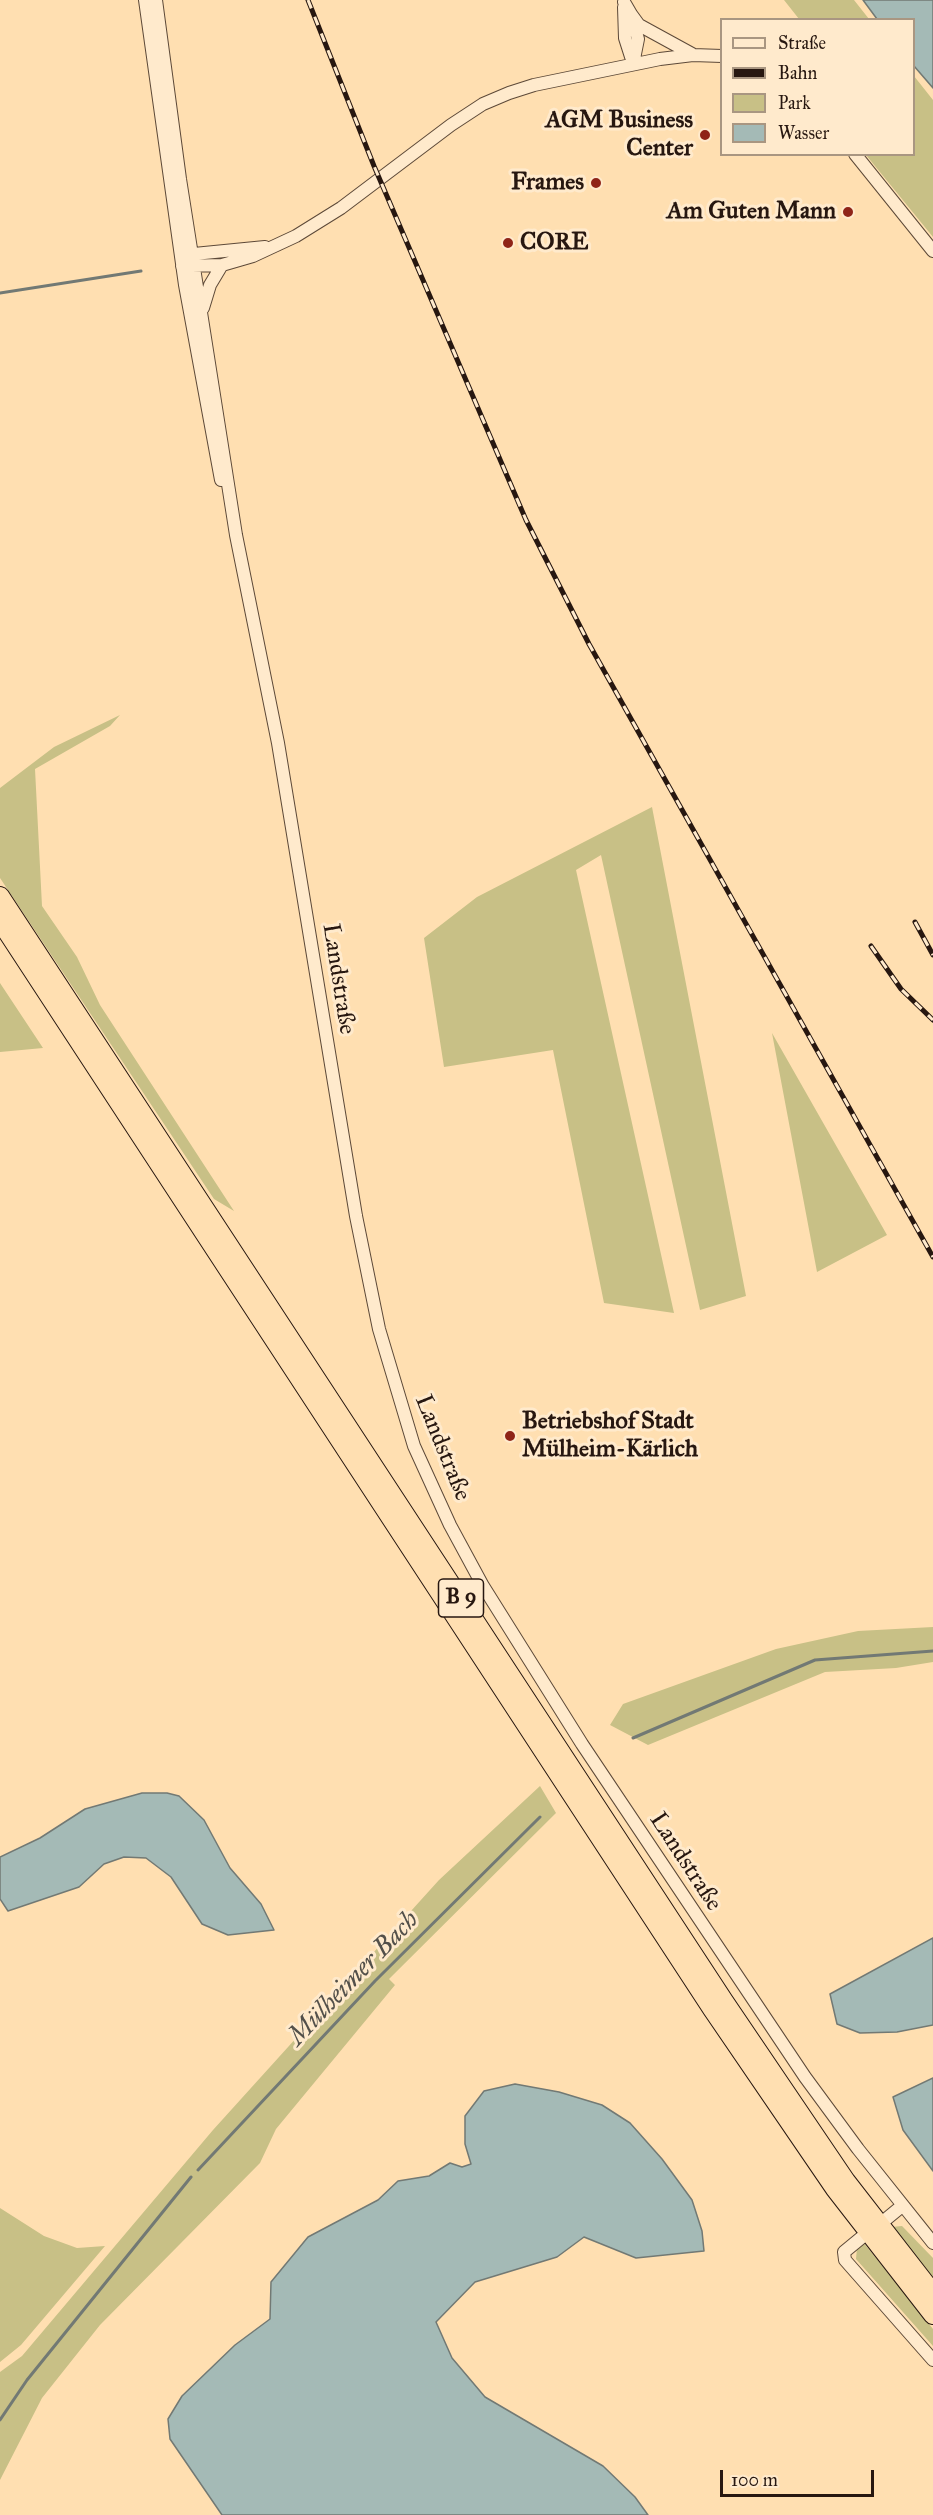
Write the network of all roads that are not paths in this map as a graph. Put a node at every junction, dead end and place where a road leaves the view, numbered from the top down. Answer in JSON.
{"nodes":[{"id":1,"x":145,"y":0,"type":"edge"},
{"id":2,"x":156,"y":0,"type":"edge"},
{"id":3,"x":623,"y":1,"type":"edge"},
{"id":4,"x":631,"y":14,"type":"junction"},
{"id":5,"x":693,"y":55,"type":"junction"},
{"id":6,"x":720,"y":56,"type":"edge"},
{"id":7,"x":633,"y":64,"type":"junction"},
{"id":8,"x":857,"y":156,"type":"edge"},
{"id":9,"x":273,"y":246,"type":"junction"},
{"id":10,"x":933,"y":251,"type":"edge"},
{"id":11,"x":187,"y":260,"type":"junction"},
{"id":12,"x":222,"y":265,"type":"junction"},
{"id":13,"x":201,"y":316,"type":"junction"},
{"id":14,"x":236,"y":535,"type":"junction"},
{"id":15,"x":0,"y":896,"type":"edge"},
{"id":16,"x":0,"y":921,"type":"edge"},
{"id":17,"x":902,"y":2206,"type":"junction"},
{"id":18,"x":885,"y":2220,"type":"dead end"},
{"id":19,"x":861,"y":2238,"type":"dead end"},
{"id":20,"x":933,"y":2243,"type":"edge"},
{"id":21,"x":933,"y":2293,"type":"edge"},
{"id":22,"x":933,"y":2315,"type":"edge"},
{"id":23,"x":933,"y":2361,"type":"edge"}],
"edges":[{"from":1,"to":11,"type":"street"},
{"from":2,"to":11,"type":"street"},
{"from":3,"to":4,"type":"street"},
{"from":3,"to":7,"type":"street"},
{"from":4,"to":5,"type":"street"},
{"from":4,"to":7,"type":"street"},
{"from":5,"to":6,"type":"street"},
{"from":5,"to":7,"type":"street"},
{"from":7,"to":9,"type":"street"},
{"from":8,"to":10,"type":"street"},
{"from":9,"to":11,"type":"street"},
{"from":9,"to":12,"type":"street"},
{"from":11,"to":12,"type":"street"},
{"from":11,"to":13,"type":"street"},
{"from":11,"to":14,"type":"street"},
{"from":12,"to":13,"type":"street"},
{"from":13,"to":14,"type":"street"},
{"from":14,"to":17,"type":"street","name":"Landstraße"},
{"from":15,"to":21,"type":"highway","number":"B 9"},
{"from":16,"to":22,"type":"highway","number":"B 9"},
{"from":17,"to":18,"type":"street"},
{"from":17,"to":20,"type":"street","name":"Landstraße"},
{"from":19,"to":23,"type":"street"}]}
